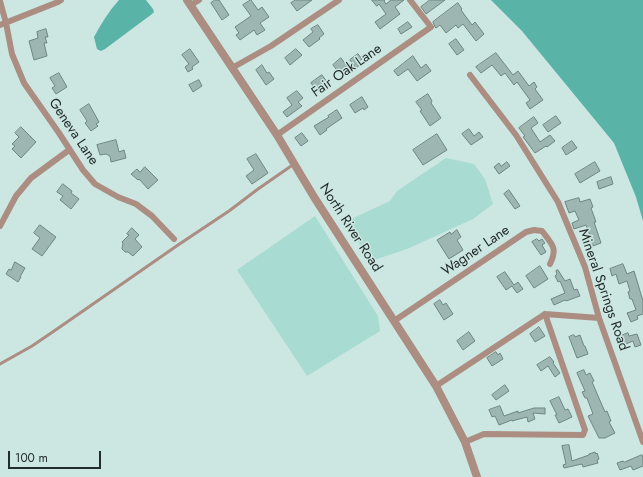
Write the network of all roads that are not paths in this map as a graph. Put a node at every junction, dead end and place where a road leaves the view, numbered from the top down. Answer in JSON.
{"nodes":[{"id":1,"x":61,"y":0,"type":"edge"},
{"id":2,"x":199,"y":0,"type":"edge"},
{"id":3,"x":339,"y":0,"type":"edge"},
{"id":4,"x":410,"y":0,"type":"edge"},
{"id":5,"x":0,"y":1,"type":"edge"},
{"id":6,"x":189,"y":3,"type":"edge"},
{"id":7,"x":3,"y":24,"type":"edge"},
{"id":8,"x":232,"y":68,"type":"junction"},
{"id":9,"x":470,"y":75,"type":"dead end"},
{"id":10,"x":277,"y":135,"type":"junction"},
{"id":11,"x":69,"y":150,"type":"junction"},
{"id":12,"x":294,"y":164,"type":"junction"},
{"id":13,"x":0,"y":226,"type":"edge"},
{"id":14,"x":174,"y":239,"type":"dead end"},
{"id":15,"x":550,"y":264,"type":"dead end"},
{"id":16,"x":545,"y":314,"type":"junction"},
{"id":17,"x":599,"y":318,"type":"junction"},
{"id":18,"x":394,"y":321,"type":"junction"},
{"id":19,"x":0,"y":364,"type":"edge"},
{"id":20,"x":436,"y":386,"type":"junction"},
{"id":21,"x":465,"y":442,"type":"junction"},
{"id":22,"x":643,"y":442,"type":"edge"},
{"id":23,"x":477,"y":477,"type":"edge"}],
"edges":[{"from":1,"to":7,"type":"street"},
{"from":2,"to":6,"type":"street"},
{"from":3,"to":8,"type":"street"},
{"from":4,"to":10,"type":"street","name":"Fair Oak Lane"},
{"from":5,"to":7,"type":"street","name":"Geneva Lane"},
{"from":6,"to":8,"type":"street","name":"North River Road"},
{"from":7,"to":11,"type":"street","name":"Geneva Lane"},
{"from":8,"to":10,"type":"street","name":"North River Road"},
{"from":9,"to":17,"type":"street","name":"Mineral Springs Road"},
{"from":10,"to":12,"type":"street","name":"North River Road"},
{"from":11,"to":13,"type":"street"},
{"from":11,"to":14,"type":"street","name":"Geneva Lane"},
{"from":12,"to":18,"type":"street","name":"North River Road"},
{"from":12,"to":19,"type":"lane"},
{"from":15,"to":18,"type":"street","name":"Wagner Lane"},
{"from":16,"to":17,"type":"street"},
{"from":16,"to":20,"type":"street"},
{"from":16,"to":21,"type":"street"},
{"from":17,"to":22,"type":"street","name":"Mineral Springs Road"},
{"from":18,"to":20,"type":"street","name":"North River Road"},
{"from":20,"to":21,"type":"street","name":"North River Road"},
{"from":21,"to":23,"type":"street","name":"North River Road"}]}
